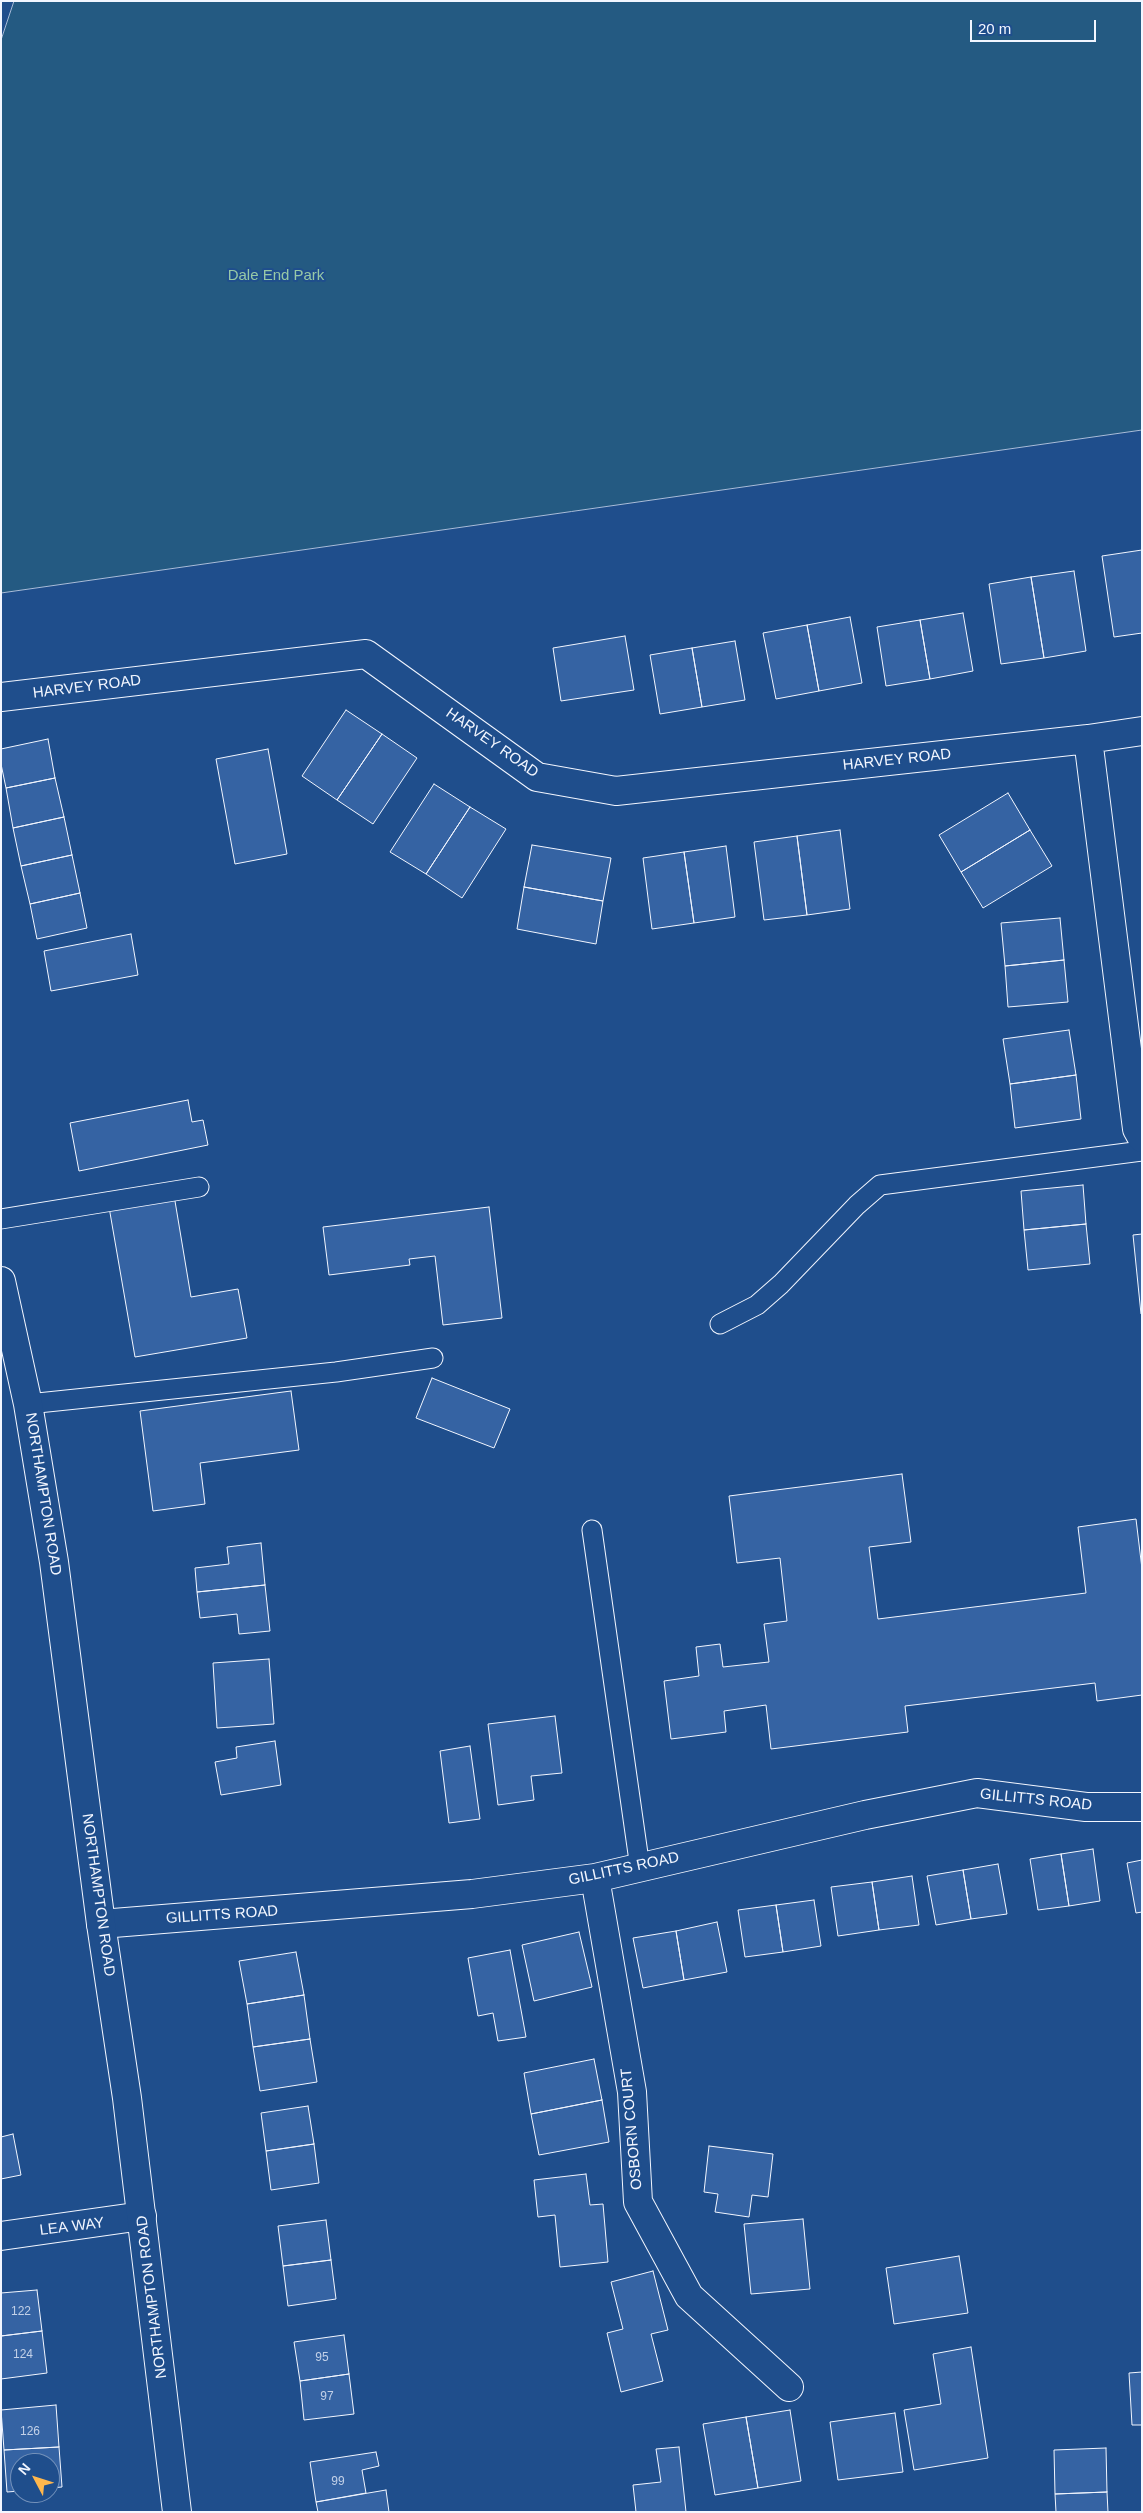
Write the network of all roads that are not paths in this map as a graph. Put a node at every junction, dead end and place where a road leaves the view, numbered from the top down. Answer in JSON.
{"nodes":[{"id":1,"x":1,"y":697,"type":"edge"},
{"id":2,"x":1142,"y":731,"type":"edge"},
{"id":3,"x":1088,"y":739,"type":"junction"},
{"id":4,"x":1142,"y":1138,"type":"edge"},
{"id":5,"x":1142,"y":1151,"type":"edge"},
{"id":6,"x":199,"y":1187,"type":"dead end"},
{"id":7,"x":1,"y":1219,"type":"edge"},
{"id":8,"x":1,"y":1282,"type":"edge"},
{"id":9,"x":720,"y":1324,"type":"dead end"},
{"id":10,"x":433,"y":1358,"type":"dead end"},
{"id":11,"x":28,"y":1404,"type":"junction"},
{"id":12,"x":592,"y":1530,"type":"dead end"},
{"id":13,"x":1142,"y":1807,"type":"edge"},
{"id":14,"x":640,"y":1868,"type":"junction"},
{"id":15,"x":595,"y":1878,"type":"junction"},
{"id":16,"x":101,"y":1924,"type":"junction"},
{"id":17,"x":142,"y":2216,"type":"junction"},
{"id":18,"x":1,"y":2236,"type":"edge"},
{"id":19,"x":789,"y":2387,"type":"dead end"},
{"id":20,"x":177,"y":2512,"type":"edge"}],
"edges":[{"from":1,"to":3,"type":"street","name":"HARVEY ROAD"},
{"from":2,"to":3,"type":"street","name":"HARVEY ROAD"},
{"from":3,"to":4,"type":"street"},
{"from":5,"to":9,"type":"lane"},
{"from":6,"to":7,"type":"lane"},
{"from":8,"to":11,"type":"street","name":"NORTHAMPTON ROAD"},
{"from":10,"to":11,"type":"lane"},
{"from":11,"to":16,"type":"street","name":"NORTHAMPTON ROAD"},
{"from":12,"to":14,"type":"lane"},
{"from":13,"to":14,"type":"street","name":"GILLITTS ROAD"},
{"from":14,"to":15,"type":"street","name":"GILLITTS ROAD"},
{"from":15,"to":16,"type":"street","name":"GILLITTS ROAD"},
{"from":15,"to":19,"type":"street","name":"OSBORN COURT"},
{"from":16,"to":17,"type":"street","name":"NORTHAMPTON ROAD"},
{"from":17,"to":18,"type":"street","name":"LEA WAY"},
{"from":17,"to":20,"type":"street","name":"NORTHAMPTON ROAD"}]}
